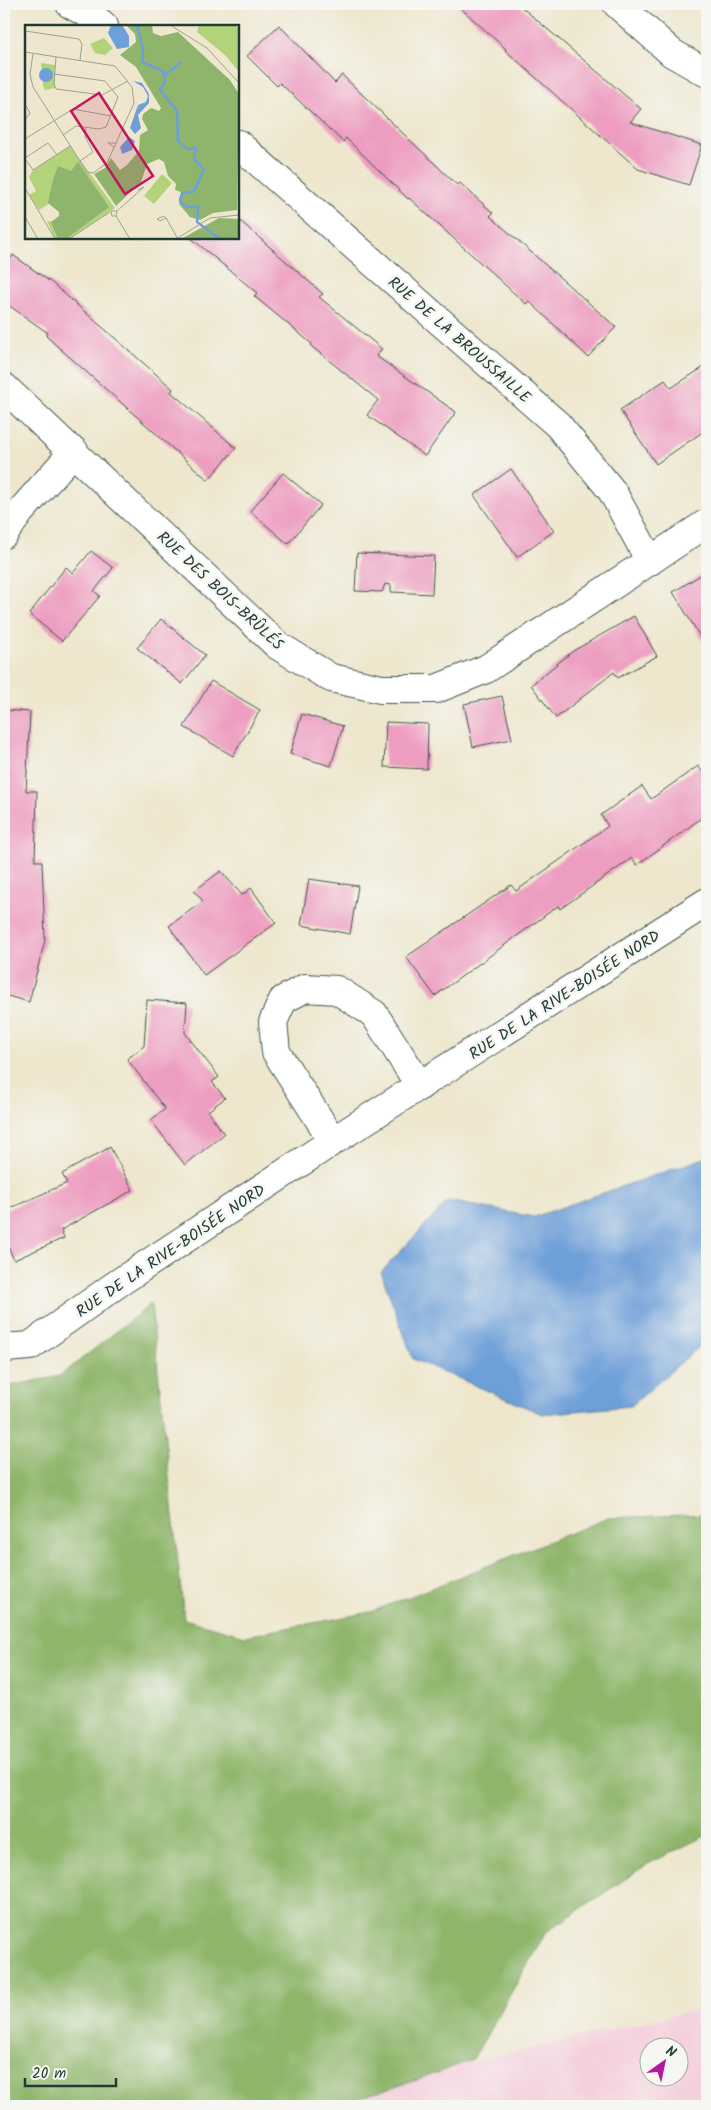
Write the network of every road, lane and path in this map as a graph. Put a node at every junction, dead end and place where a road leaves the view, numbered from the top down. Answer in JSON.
{"nodes":[{"id":1,"x":70,"y":4,"type":"edge"},
{"id":2,"x":617,"y":4,"type":"edge"},
{"id":3,"x":103,"y":25,"type":"edge"},
{"id":4,"x":707,"y":73,"type":"edge"},
{"id":5,"x":239,"y":145,"type":"edge"},
{"id":6,"x":4,"y":387,"type":"edge"},
{"id":7,"x":74,"y":451,"type":"junction"},
{"id":8,"x":707,"y":523,"type":"edge"},
{"id":9,"x":4,"y":534,"type":"edge"},
{"id":10,"x":650,"y":561,"type":"junction"},
{"id":11,"x":707,"y":902,"type":"edge"},
{"id":12,"x":420,"y":1086,"type":"junction"},
{"id":13,"x":332,"y":1141,"type":"junction"},
{"id":14,"x":4,"y":1348,"type":"edge"}],
"edges":[{"from":1,"to":3,"type":"street"},
{"from":2,"to":4,"type":"street"},
{"from":5,"to":10,"type":"street","name":"RUE DE LA BROUSSAILLE"},
{"from":6,"to":7,"type":"street","name":"RUE DES BOIS-BRÛLÉS"},
{"from":7,"to":9,"type":"street"},
{"from":7,"to":10,"type":"street","name":"RUE DES BOIS-BRÛLÉS"},
{"from":8,"to":10,"type":"street","name":"RUE DES BOIS-BRÛLÉS"},
{"from":11,"to":12,"type":"street","name":"RUE DE LA RIVE-BOISÉE NORD"},
{"from":12,"to":13,"type":"street","name":"RUE DE LA RIVE-BOISÉE NORD"},
{"from":12,"to":13,"type":"street"},
{"from":13,"to":14,"type":"street","name":"RUE DE LA RIVE-BOISÉE NORD"}]}
